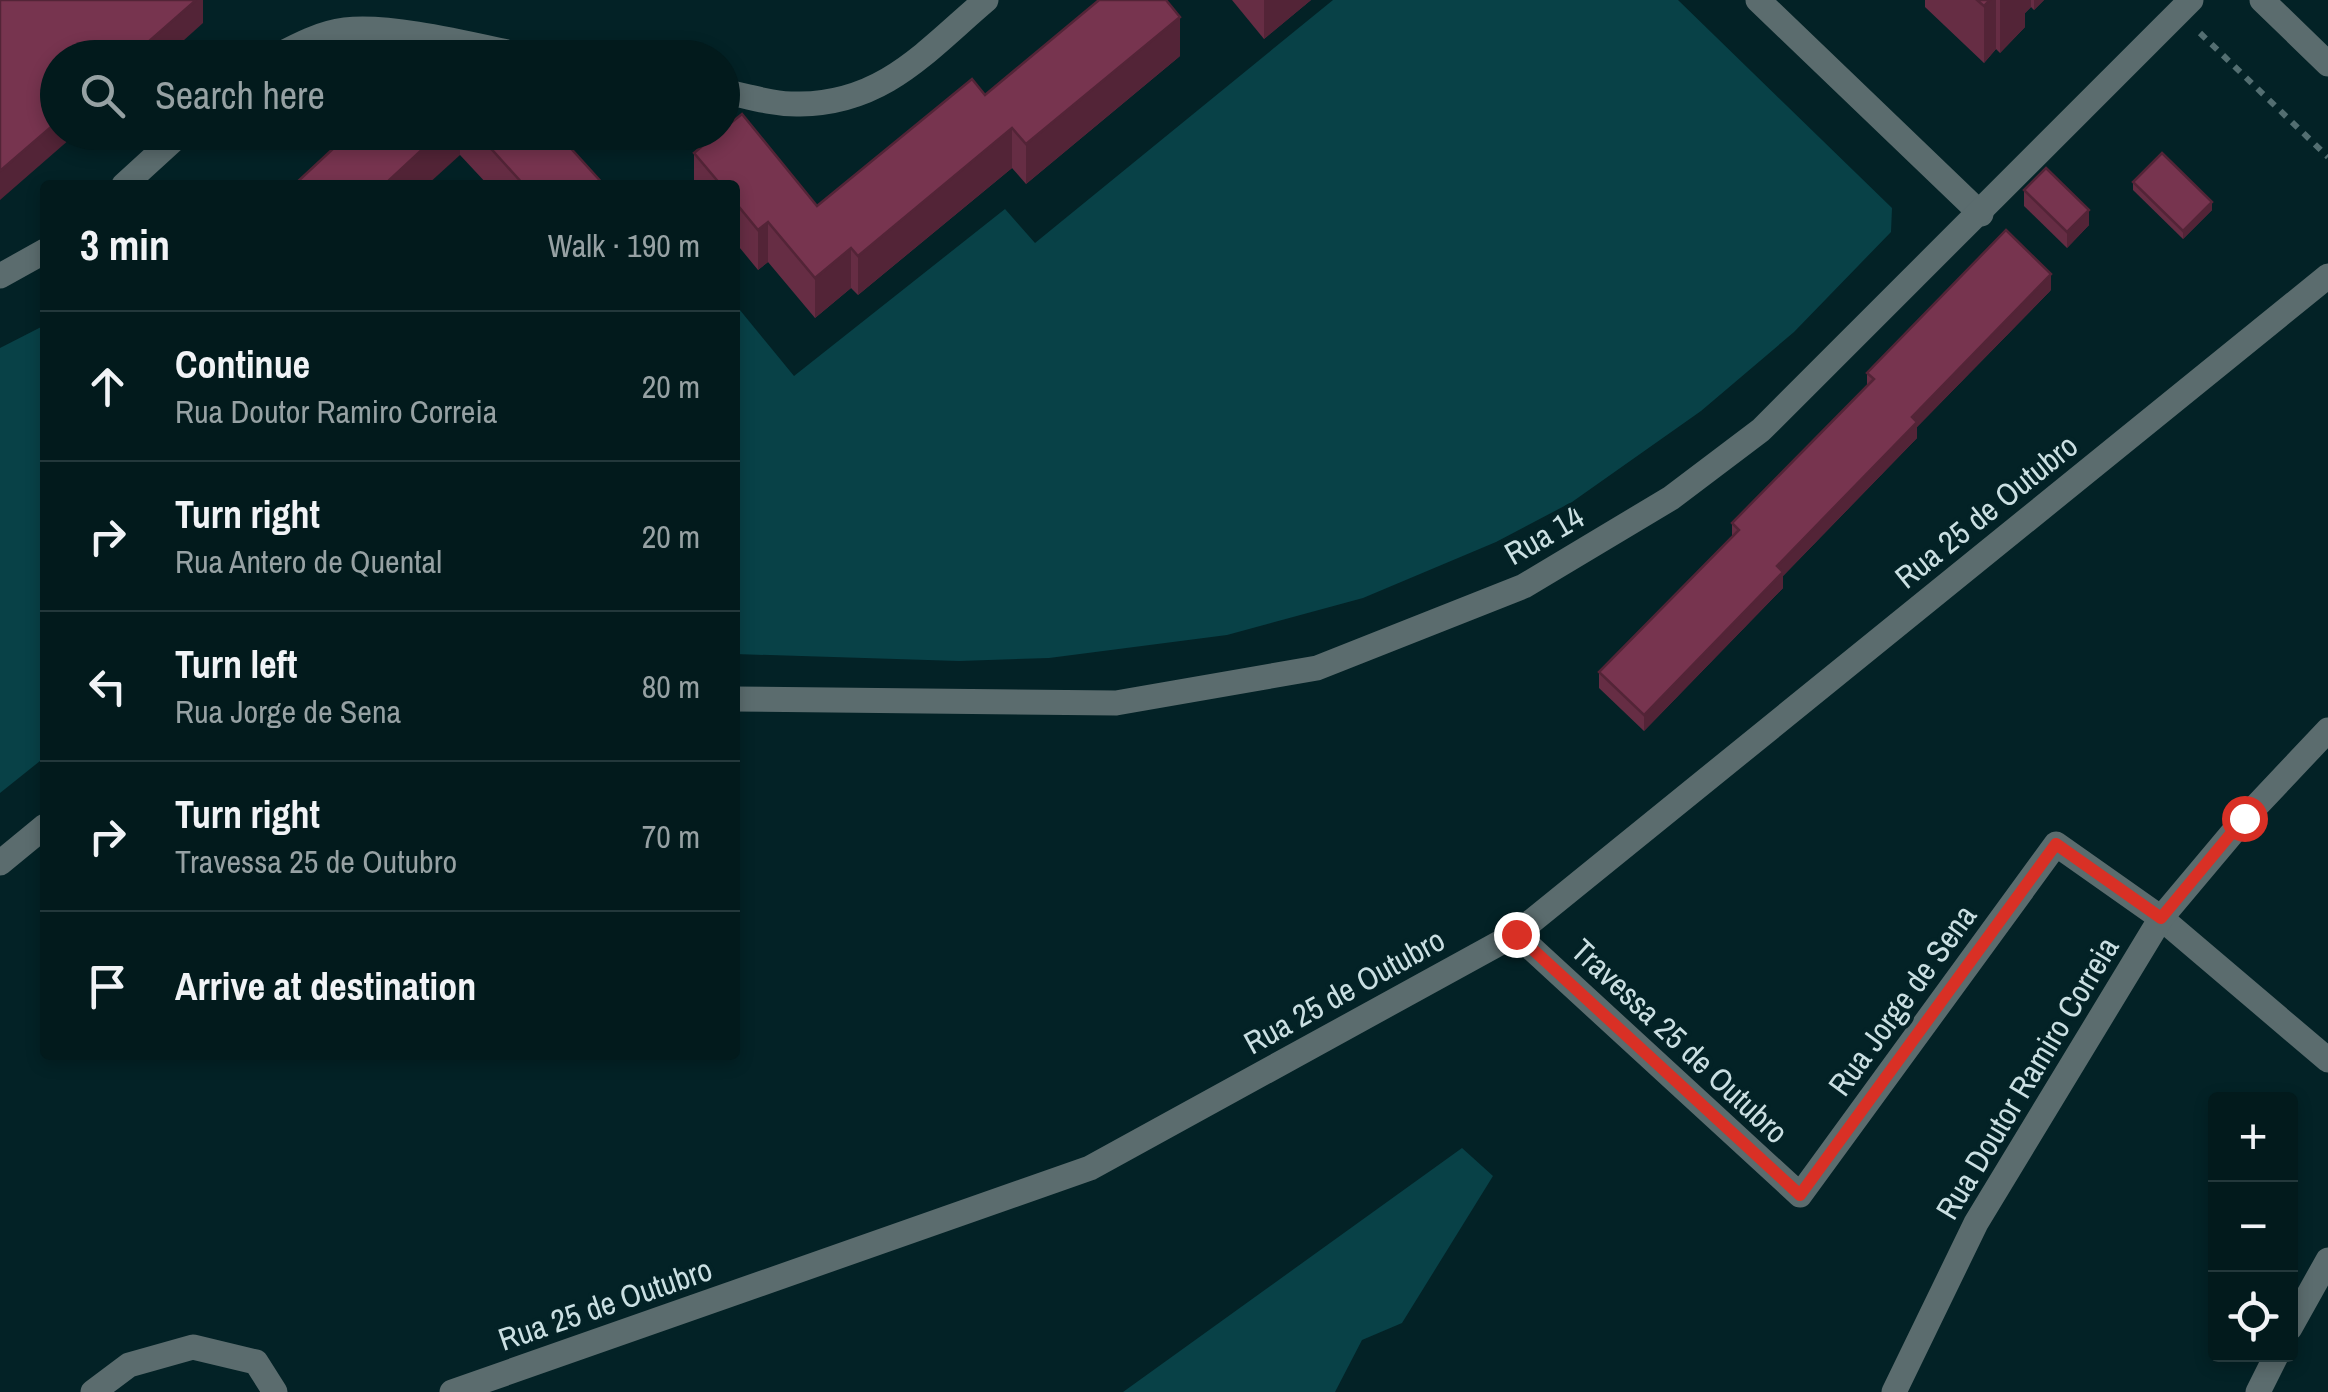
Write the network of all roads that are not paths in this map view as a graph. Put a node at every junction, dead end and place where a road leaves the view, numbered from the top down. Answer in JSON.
{"nodes":[{"id":1,"x":986,"y":0,"type":"edge"},
{"id":2,"x":1758,"y":0,"type":"edge"},
{"id":3,"x":2262,"y":0,"type":"edge"},
{"id":4,"x":2191,"y":12,"type":"edge"},
{"id":5,"x":308,"y":40,"type":"edge"},
{"id":6,"x":438,"y":40,"type":"edge"},
{"id":7,"x":2328,"y":64,"type":"edge"},
{"id":8,"x":740,"y":94,"type":"edge"},
{"id":9,"x":162,"y":150,"type":"edge"},
{"id":10,"x":129,"y":180,"type":"edge"},
{"id":11,"x":1980,"y":214,"type":"junction"},
{"id":12,"x":40,"y":255,"type":"edge"},
{"id":13,"x":0,"y":276,"type":"edge"},
{"id":14,"x":2328,"y":276,"type":"edge"},
{"id":15,"x":740,"y":698,"type":"edge"},
{"id":16,"x":2328,"y":730,"type":"edge"},
{"id":17,"x":40,"y":830,"type":"edge"},
{"id":18,"x":0,"y":863,"type":"edge"},
{"id":19,"x":2161,"y":918,"type":"junction"},
{"id":20,"x":1516,"y":934,"type":"junction"},
{"id":21,"x":2328,"y":1060,"type":"edge"},
{"id":22,"x":1800,"y":1195,"type":"joint"},
{"id":23,"x":2328,"y":1260,"type":"edge"},
{"id":24,"x":2298,"y":1314,"type":"edge"},
{"id":25,"x":2273,"y":1362,"type":"edge"},
{"id":26,"x":93,"y":1392,"type":"edge"},
{"id":27,"x":275,"y":1392,"type":"edge"},
{"id":28,"x":452,"y":1392,"type":"edge"},
{"id":29,"x":1894,"y":1392,"type":"edge"},
{"id":30,"x":2258,"y":1392,"type":"edge"}],
"edges":[{"from":1,"to":8,"type":"street"},
{"from":2,"to":11,"type":"street"},
{"from":3,"to":7,"type":"street"},
{"from":4,"to":11,"type":"street","name":"Rua 14"},
{"from":5,"to":6,"type":"street"},
{"from":9,"to":10,"type":"street"},
{"from":11,"to":15,"type":"street","name":"Rua 14"},
{"from":12,"to":13,"type":"street"},
{"from":14,"to":20,"type":"street","name":"Rua 25 de Outubro"},
{"from":16,"to":19,"type":"street","name":"Rua Doutor Ramiro Correia"},
{"from":17,"to":18,"type":"street"},
{"from":19,"to":21,"type":"street"},
{"from":19,"to":22,"type":"street","name":"Rua Jorge de Sena"},
{"from":19,"to":29,"type":"street","name":"Rua Doutor Ramiro Correia"},
{"from":20,"to":22,"type":"street","name":"Travessa 25 de Outubro"},
{"from":20,"to":28,"type":"street","name":"Rua 25 de Outubro"},
{"from":23,"to":24,"type":"street"},
{"from":25,"to":30,"type":"street"},
{"from":26,"to":27,"type":"street"}]}
